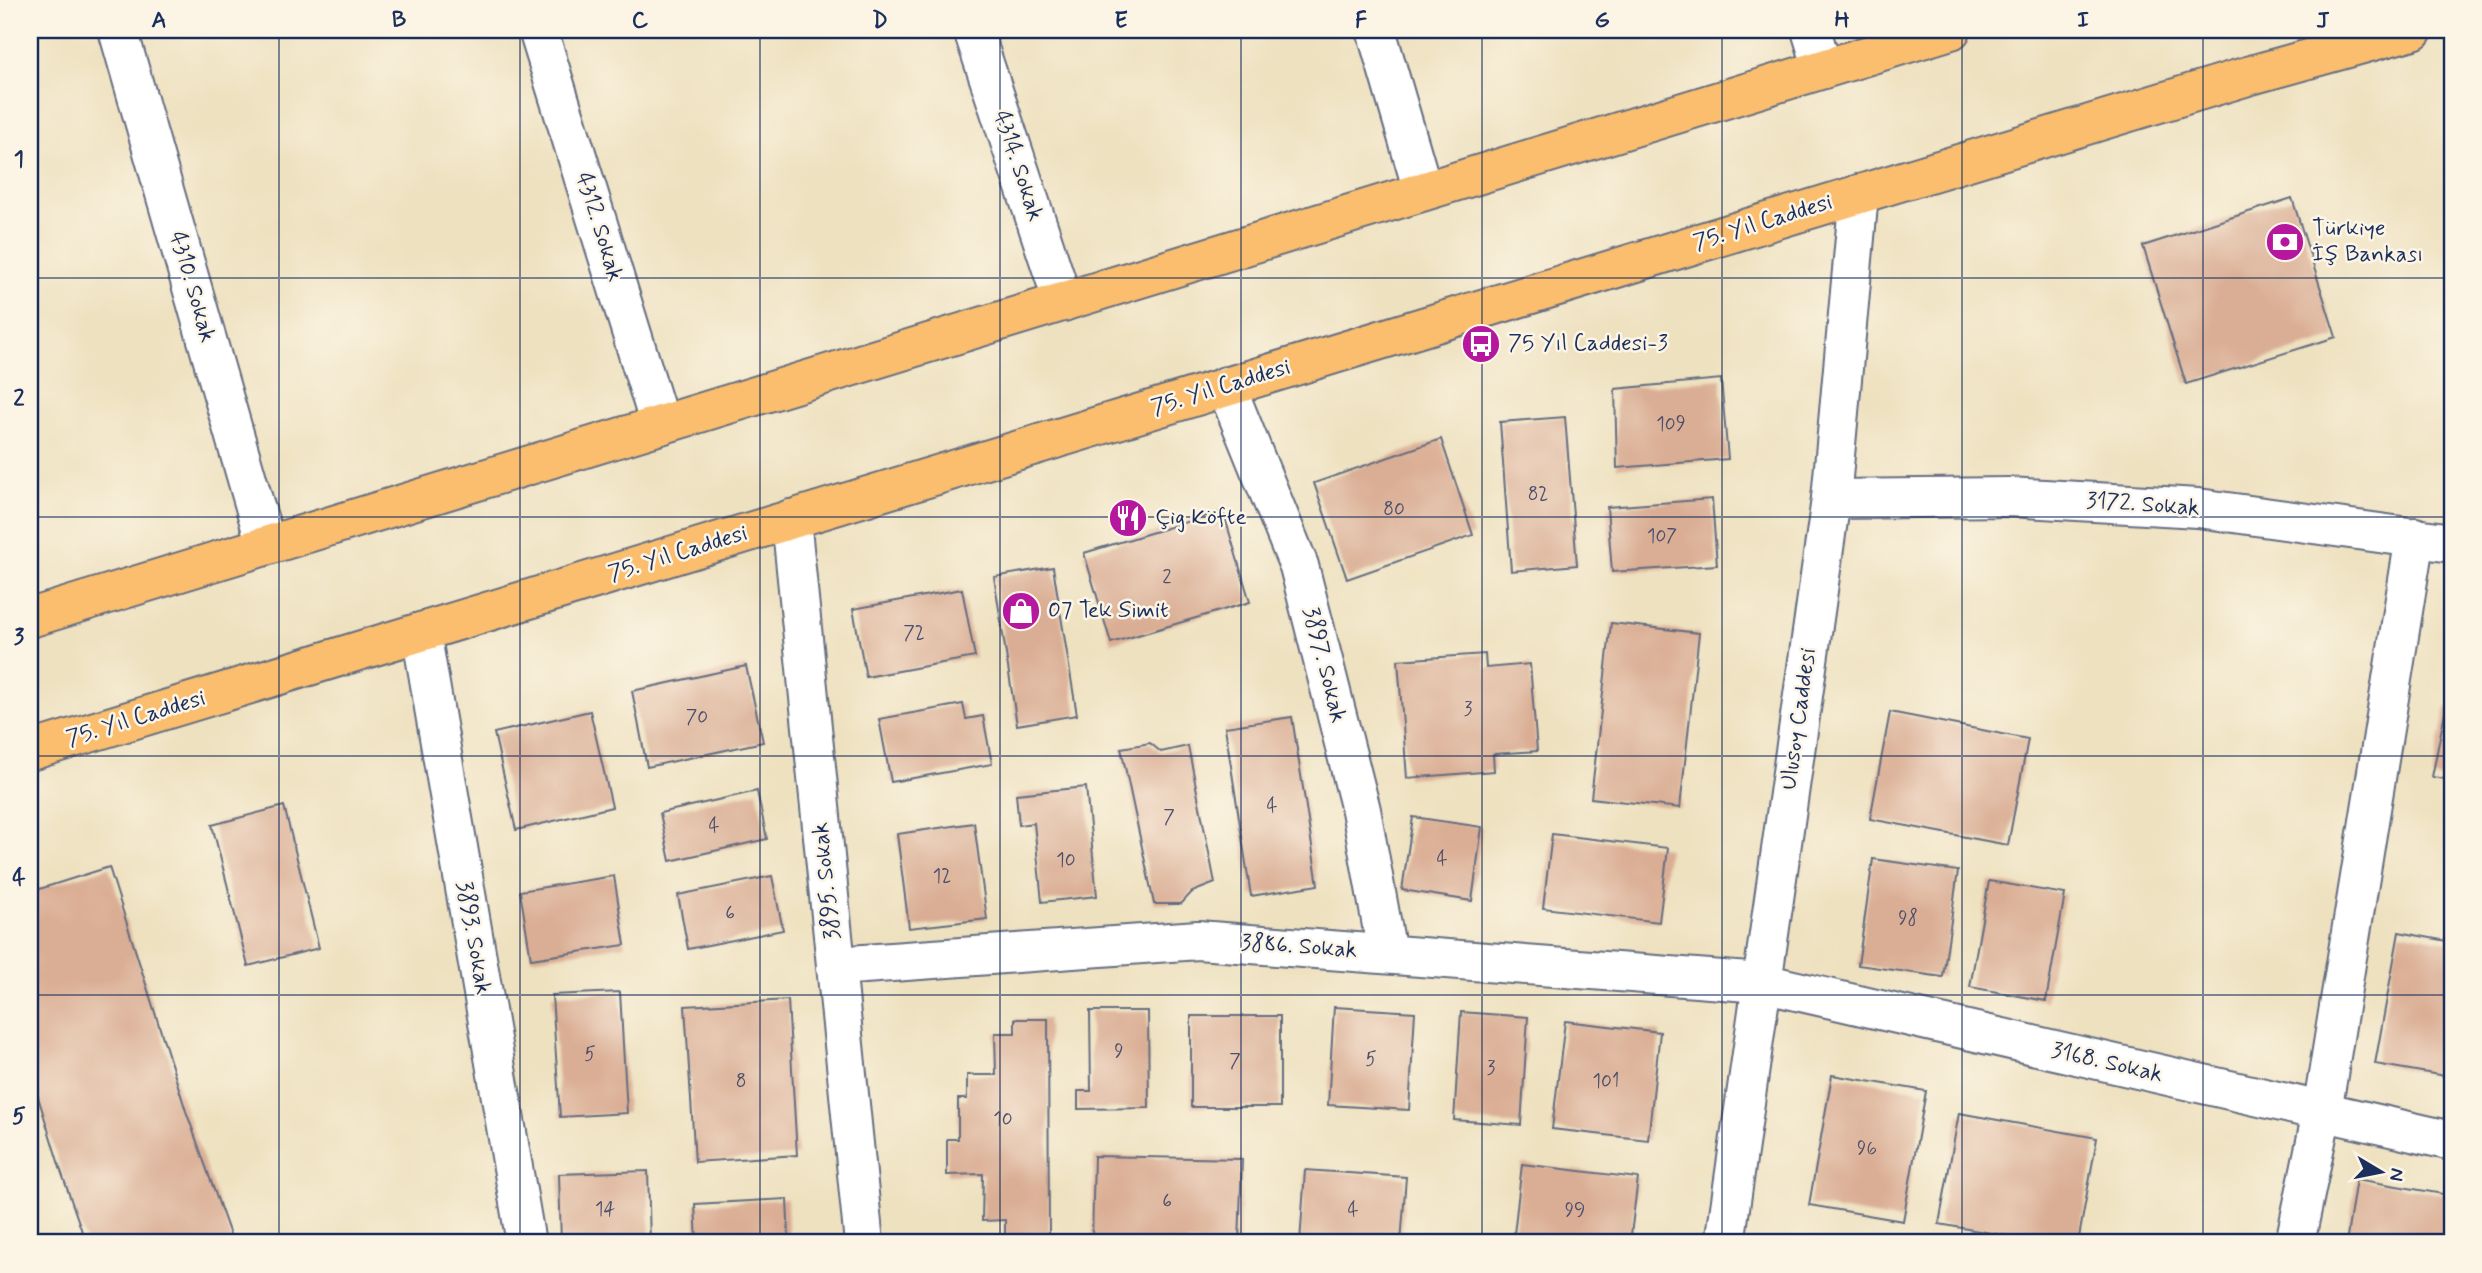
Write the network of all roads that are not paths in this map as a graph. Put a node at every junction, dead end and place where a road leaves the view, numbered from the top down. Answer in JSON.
{"nodes":[{"id":1,"x":118,"y":30,"type":"edge"},
{"id":2,"x":538,"y":30,"type":"edge"},
{"id":3,"x":974,"y":30,"type":"edge"},
{"id":4,"x":1376,"y":30,"type":"edge"},
{"id":5,"x":1811,"y":30,"type":"edge"},
{"id":6,"x":1951,"y":30,"type":"edge"},
{"id":7,"x":2413,"y":30,"type":"edge"},
{"id":8,"x":1823,"y":69,"type":"junction"},
{"id":9,"x":1423,"y":191,"type":"junction"},
{"id":10,"x":1859,"y":194,"type":"junction"},
{"id":11,"x":1063,"y":302,"type":"junction"},
{"id":12,"x":1226,"y":386,"type":"junction"},
{"id":13,"x":660,"y":425,"type":"junction"},
{"id":14,"x":1830,"y":499,"type":"junction"},
{"id":15,"x":792,"y":519,"type":"junction"},
{"id":16,"x":2415,"y":537,"type":"junction"},
{"id":17,"x":2452,"y":543,"type":"edge"},
{"id":18,"x":266,"y":545,"type":"junction"},
{"id":19,"x":30,"y":618,"type":"edge"},
{"id":20,"x":421,"y":632,"type":"junction"},
{"id":21,"x":30,"y":751,"type":"edge"},
{"id":22,"x":1387,"y":953,"type":"junction"},
{"id":23,"x":836,"y":966,"type":"junction"},
{"id":24,"x":1762,"y":983,"type":"junction"},
{"id":25,"x":2322,"y":1112,"type":"junction"},
{"id":26,"x":2452,"y":1141,"type":"edge"},
{"id":27,"x":526,"y":1243,"type":"edge"},
{"id":28,"x":864,"y":1243,"type":"edge"},
{"id":29,"x":1725,"y":1243,"type":"edge"},
{"id":30,"x":2295,"y":1243,"type":"edge"}],
"edges":[{"from":1,"to":18,"type":"street","name":"4310. Sokak"},
{"from":2,"to":13,"type":"street","name":"4312. Sokak"},
{"from":3,"to":11,"type":"street","name":"4314. Sokak"},
{"from":4,"to":9,"type":"street"},
{"from":5,"to":8,"type":"street"},
{"from":6,"to":8,"type":"main road"},
{"from":7,"to":10,"type":"main road","name":"75. Yıl Caddesi"},
{"from":8,"to":9,"type":"main road"},
{"from":9,"to":11,"type":"main road"},
{"from":10,"to":12,"type":"main road","name":"75. Yıl Caddesi"},
{"from":10,"to":14,"type":"street","name":"Ulusoy Caddesi"},
{"from":11,"to":13,"type":"main road"},
{"from":12,"to":15,"type":"main road","name":"75. Yıl Caddesi"},
{"from":12,"to":22,"type":"street","name":"3897. Sokak"},
{"from":13,"to":18,"type":"main road"},
{"from":14,"to":16,"type":"street","name":"3172. Sokak"},
{"from":14,"to":24,"type":"street","name":"Ulusoy Caddesi"},
{"from":15,"to":20,"type":"main road","name":"75. Yıl Caddesi"},
{"from":15,"to":23,"type":"street","name":"3895. Sokak"},
{"from":16,"to":17,"type":"street","name":"3172. Sokak"},
{"from":16,"to":25,"type":"street"},
{"from":18,"to":19,"type":"main road"},
{"from":20,"to":21,"type":"main road","name":"75. Yıl Caddesi"},
{"from":20,"to":27,"type":"street","name":"3893. Sokak"},
{"from":22,"to":23,"type":"street","name":"3886. Sokak"},
{"from":22,"to":24,"type":"street","name":"3886. Sokak"},
{"from":23,"to":28,"type":"street","name":"3895. Sokak"},
{"from":24,"to":25,"type":"street","name":"3168. Sokak"},
{"from":24,"to":29,"type":"street","name":"Ulusoy Caddesi"},
{"from":25,"to":26,"type":"street","name":"3168. Sokak"},
{"from":25,"to":30,"type":"street"}]}
